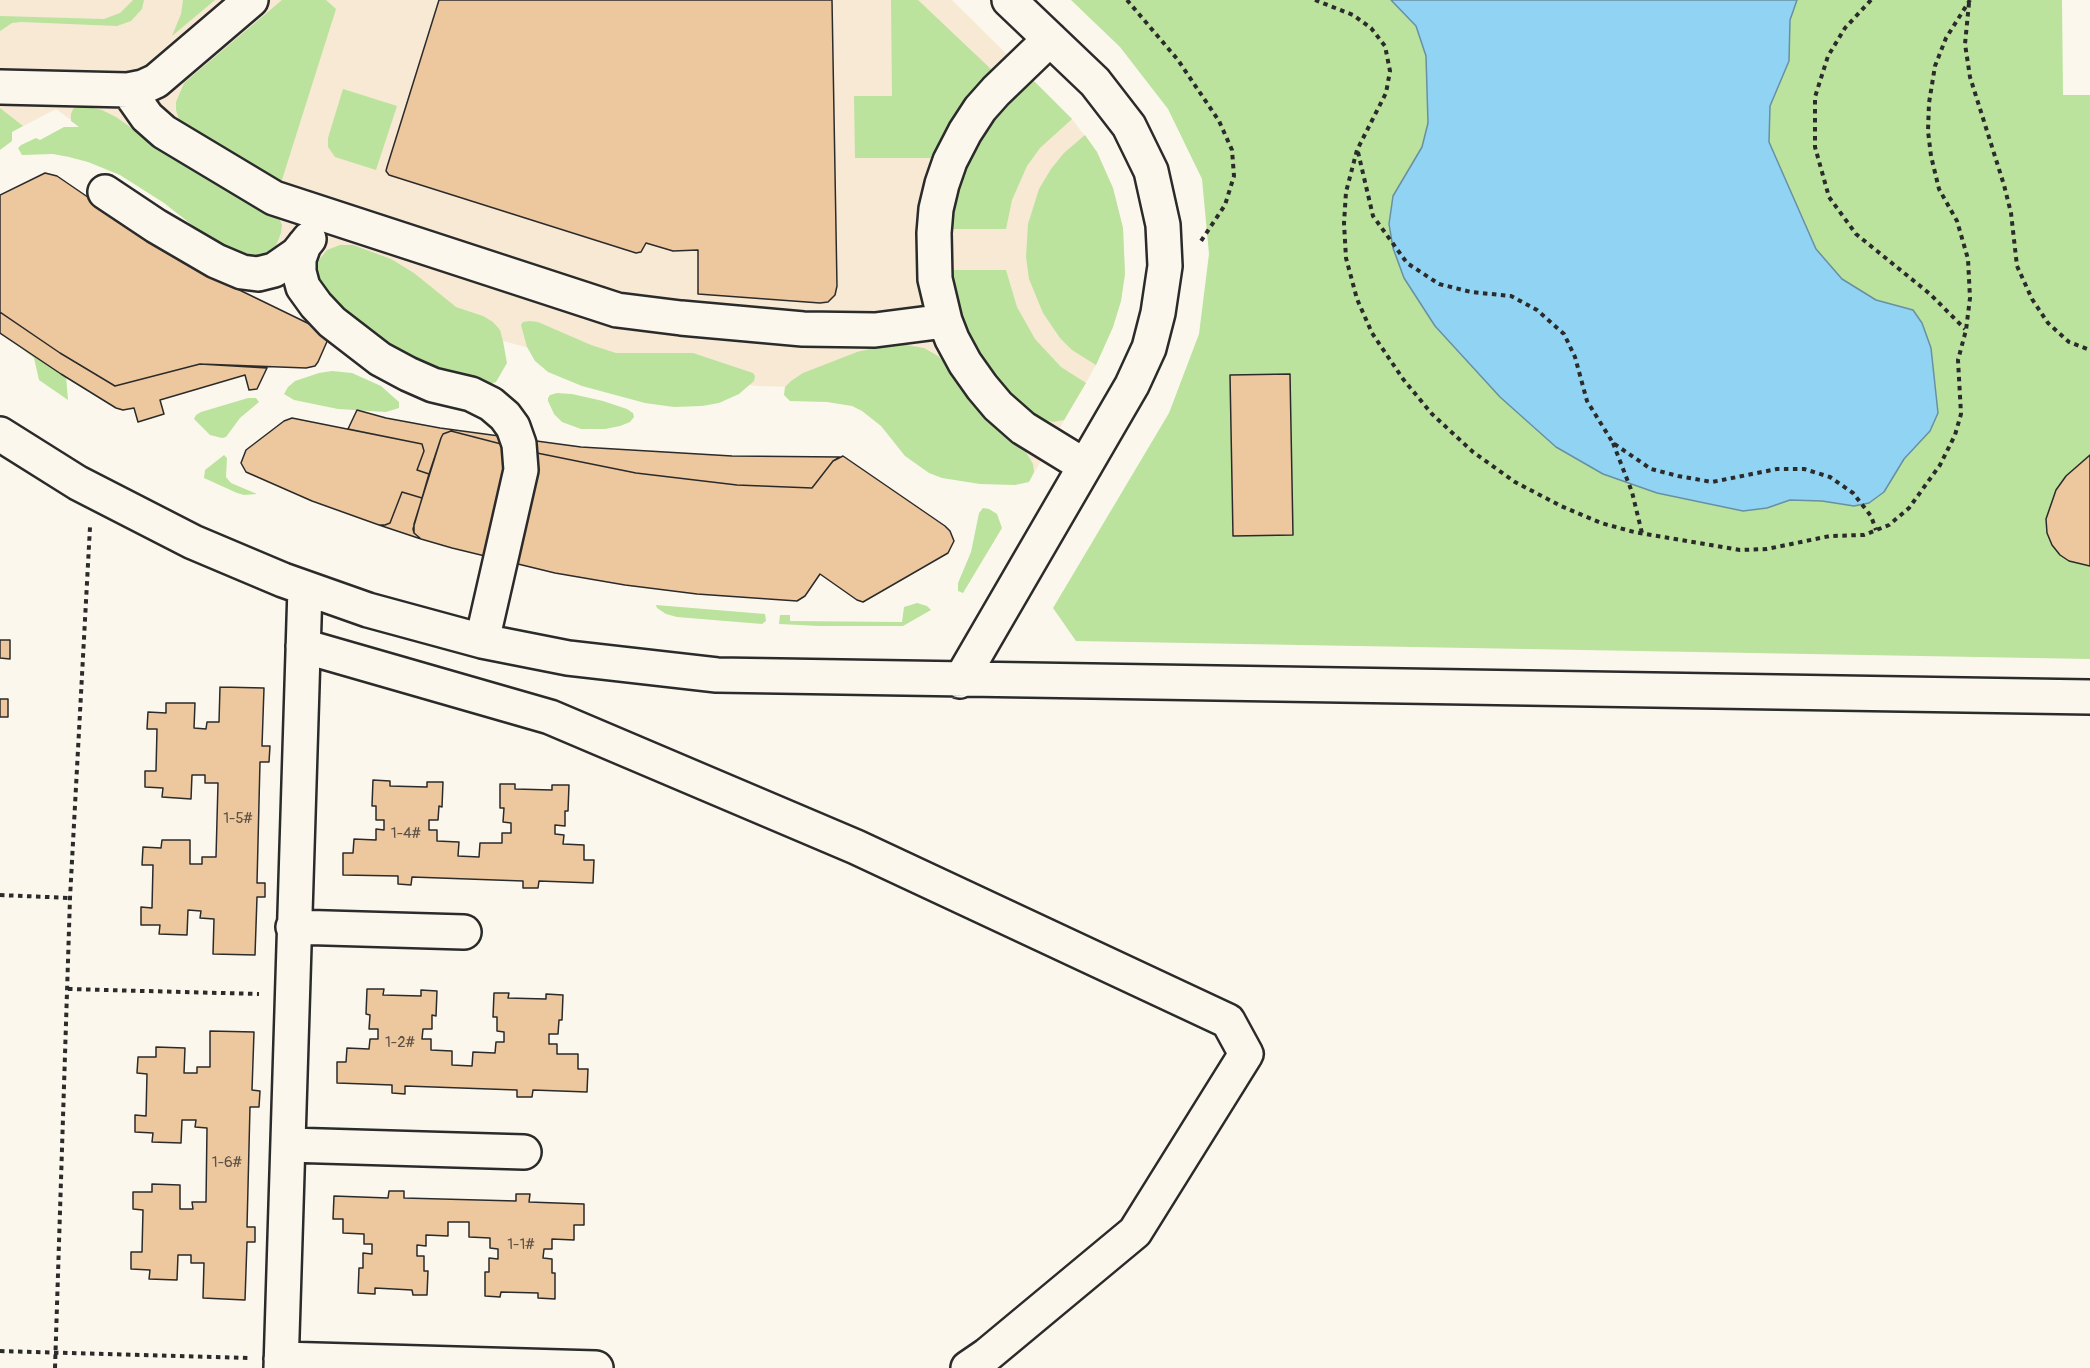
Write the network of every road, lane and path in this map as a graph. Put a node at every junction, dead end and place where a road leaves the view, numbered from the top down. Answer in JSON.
{"nodes":[{"id":1,"x":251,"y":0,"type":"edge"},
{"id":2,"x":1009,"y":0,"type":"edge"},
{"id":3,"x":1127,"y":0,"type":"edge"},
{"id":4,"x":1315,"y":0,"type":"edge"},
{"id":5,"x":1871,"y":0,"type":"edge"},
{"id":6,"x":1969,"y":1,"type":"edge"},
{"id":7,"x":1050,"y":39,"type":"junction"},
{"id":8,"x":0,"y":87,"type":"edge"},
{"id":9,"x":128,"y":90,"type":"junction"},
{"id":10,"x":1357,"y":150,"type":"junction"},
{"id":11,"x":105,"y":192,"type":"dead end"},
{"id":12,"x":328,"y":217,"type":"junction"},
{"id":13,"x":304,"y":245,"type":"junction"},
{"id":14,"x":1165,"y":266,"type":"junction"},
{"id":15,"x":945,"y":321,"type":"junction"},
{"id":16,"x":1966,"y":330,"type":"junction"},
{"id":17,"x":2090,"y":350,"type":"edge"},
{"id":18,"x":0,"y":434,"type":"edge"},
{"id":19,"x":1613,"y":443,"type":"junction"},
{"id":20,"x":1085,"y":466,"type":"junction"},
{"id":21,"x":92,"y":490,"type":"junction"},
{"id":22,"x":1876,"y":530,"type":"junction"},
{"id":23,"x":1642,"y":533,"type":"junction"},
{"id":24,"x":305,"y":588,"type":"junction"},
{"id":25,"x":482,"y":641,"type":"junction"},
{"id":26,"x":303,"y":646,"type":"junction"},
{"id":27,"x":960,"y":681,"type":"junction"},
{"id":28,"x":2090,"y":697,"type":"edge"},
{"id":29,"x":0,"y":895,"type":"edge"},
{"id":30,"x":70,"y":898,"type":"junction"},
{"id":31,"x":293,"y":927,"type":"junction"},
{"id":32,"x":464,"y":932,"type":"dead end"},
{"id":33,"x":68,"y":989,"type":"junction"},
{"id":34,"x":291,"y":995,"type":"junction"},
{"id":35,"x":288,"y":1145,"type":"junction"},
{"id":36,"x":524,"y":1152,"type":"dead end"},
{"id":37,"x":0,"y":1351,"type":"edge"},
{"id":38,"x":56,"y":1353,"type":"junction"},
{"id":39,"x":281,"y":1364,"type":"edge"},
{"id":40,"x":55,"y":1368,"type":"edge"},
{"id":41,"x":596,"y":1368,"type":"edge"},
{"id":42,"x":968,"y":1368,"type":"edge"}],
"edges":[{"from":1,"to":9,"type":"street"},
{"from":2,"to":7,"type":"street"},
{"from":3,"to":14,"type":"path"},
{"from":4,"to":10,"type":"path"},
{"from":5,"to":16,"type":"path"},
{"from":6,"to":16,"type":"path"},
{"from":6,"to":17,"type":"path"},
{"from":7,"to":14,"type":"street"},
{"from":7,"to":15,"type":"street"},
{"from":8,"to":9,"type":"street"},
{"from":9,"to":12,"type":"street"},
{"from":10,"to":19,"type":"path"},
{"from":10,"to":23,"type":"path"},
{"from":11,"to":13,"type":"street"},
{"from":12,"to":13,"type":"street"},
{"from":12,"to":15,"type":"street"},
{"from":13,"to":25,"type":"street"},
{"from":14,"to":20,"type":"street"},
{"from":15,"to":20,"type":"street"},
{"from":16,"to":22,"type":"path"},
{"from":18,"to":21,"type":"street"},
{"from":19,"to":22,"type":"path"},
{"from":19,"to":23,"type":"path"},
{"from":20,"to":27,"type":"street"},
{"from":21,"to":24,"type":"street"},
{"from":21,"to":30,"type":"path"},
{"from":22,"to":23,"type":"path"},
{"from":24,"to":25,"type":"street"},
{"from":24,"to":26,"type":"street"},
{"from":25,"to":27,"type":"street"},
{"from":26,"to":31,"type":"street"},
{"from":26,"to":42,"type":"street"},
{"from":27,"to":28,"type":"street"},
{"from":29,"to":30,"type":"path"},
{"from":30,"to":33,"type":"path"},
{"from":31,"to":32,"type":"street"},
{"from":31,"to":34,"type":"street"},
{"from":33,"to":34,"type":"path"},
{"from":33,"to":38,"type":"path"},
{"from":34,"to":35,"type":"street"},
{"from":35,"to":36,"type":"street"},
{"from":35,"to":39,"type":"street"},
{"from":37,"to":38,"type":"path"},
{"from":38,"to":39,"type":"path"},
{"from":38,"to":40,"type":"path"},
{"from":39,"to":41,"type":"street"}]}
